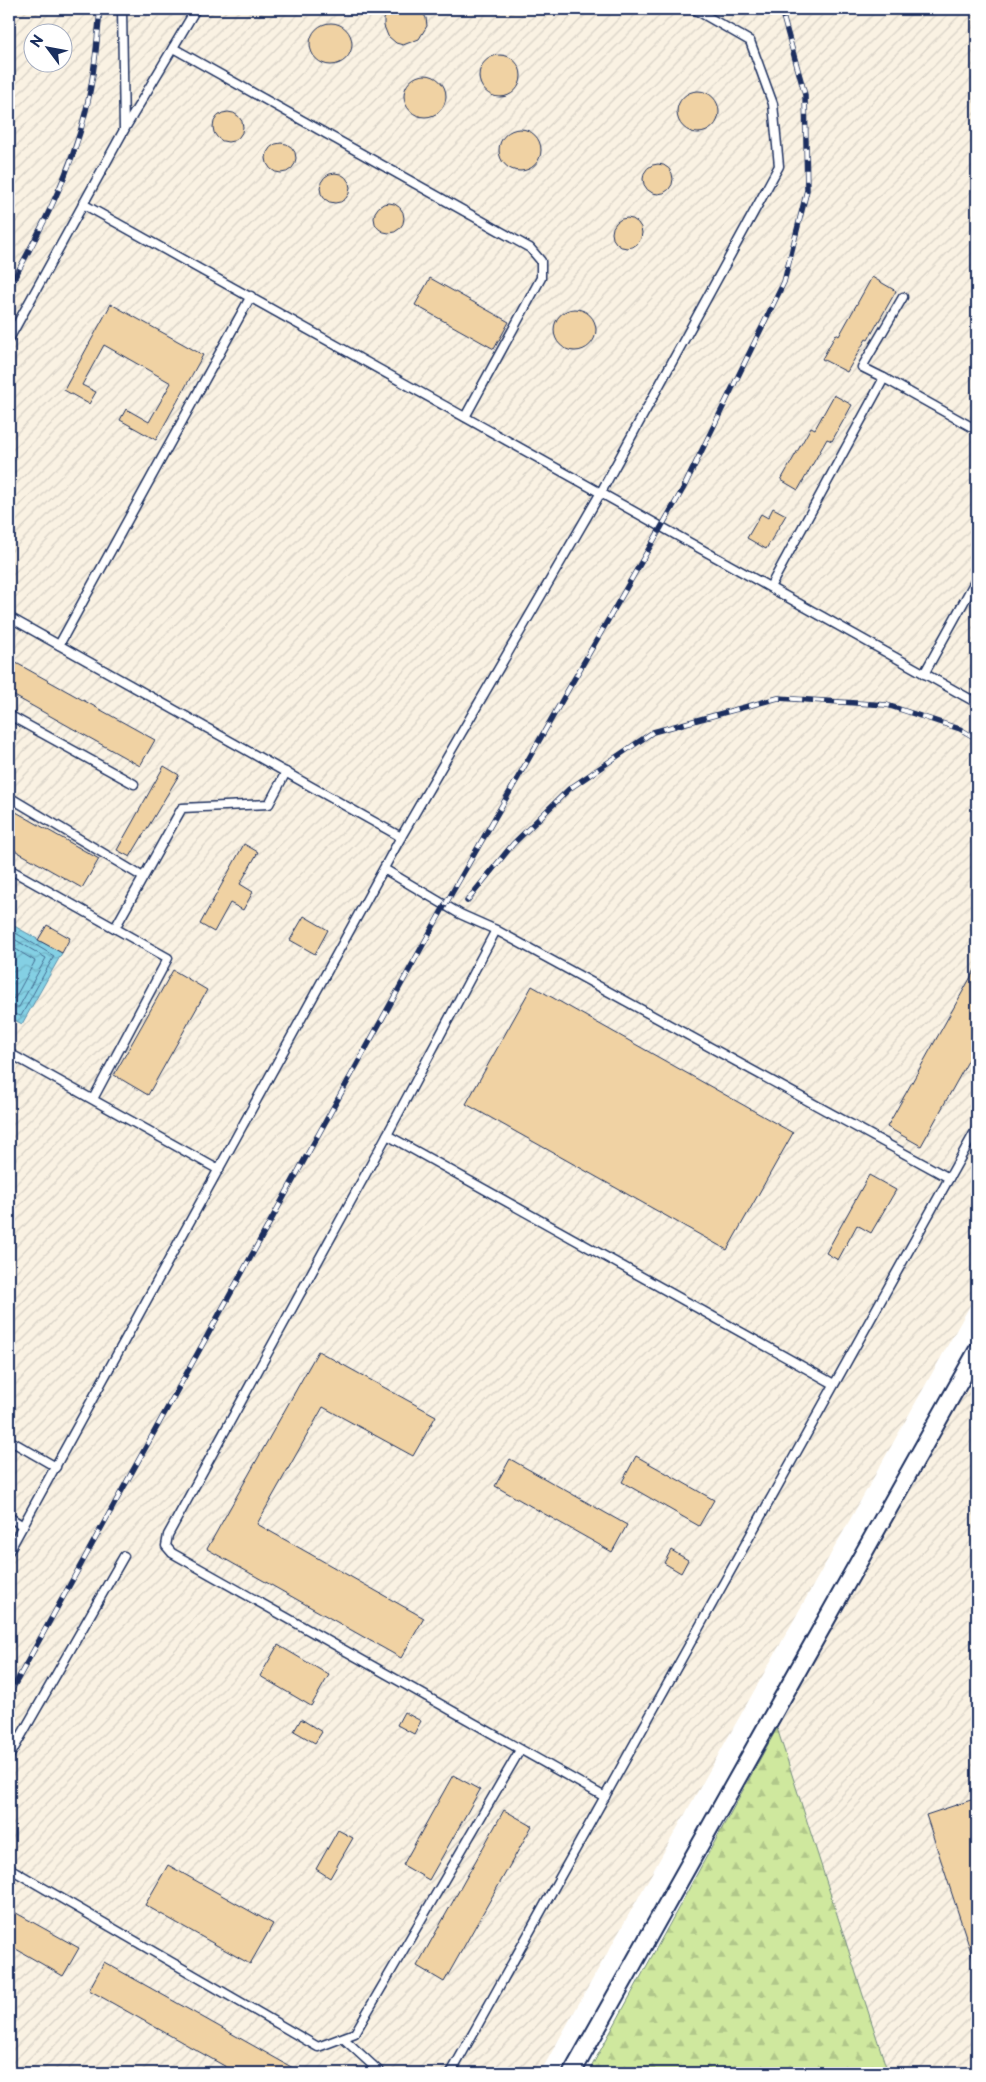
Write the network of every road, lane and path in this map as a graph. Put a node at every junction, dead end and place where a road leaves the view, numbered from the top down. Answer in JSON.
{"nodes":[{"id":1,"x":122,"y":9,"type":"edge"},
{"id":2,"x":196,"y":9,"type":"edge"},
{"id":3,"x":694,"y":9,"type":"edge"},
{"id":4,"x":173,"y":48,"type":"junction"},
{"id":5,"x":124,"y":130,"type":"junction"},
{"id":6,"x":84,"y":204,"type":"junction"},
{"id":7,"x":251,"y":296,"type":"junction"},
{"id":8,"x":904,"y":298,"type":"dead end"},
{"id":9,"x":9,"y":339,"type":"edge"},
{"id":10,"x":884,"y":378,"type":"junction"},
{"id":11,"x":465,"y":416,"type":"junction"},
{"id":12,"x":977,"y":430,"type":"edge"},
{"id":13,"x":600,"y":494,"type":"junction"},
{"id":14,"x":977,"y":578,"type":"edge"},
{"id":15,"x":770,"y":587,"type":"junction"},
{"id":16,"x":9,"y":617,"type":"edge"},
{"id":17,"x":58,"y":645,"type":"junction"},
{"id":18,"x":924,"y":674,"type":"junction"},
{"id":19,"x":977,"y":703,"type":"edge"},
{"id":20,"x":9,"y":715,"type":"edge"},
{"id":21,"x":286,"y":772,"type":"junction"},
{"id":22,"x":134,"y":784,"type":"dead end"},
{"id":23,"x":9,"y":796,"type":"edge"},
{"id":24,"x":401,"y":837,"type":"junction"},
{"id":25,"x":9,"y":869,"type":"edge"},
{"id":26,"x":384,"y":869,"type":"junction"},
{"id":27,"x":144,"y":877,"type":"junction"},
{"id":28,"x":115,"y":928,"type":"junction"},
{"id":29,"x":496,"y":930,"type":"junction"},
{"id":30,"x":9,"y":1053,"type":"edge"},
{"id":31,"x":93,"y":1099,"type":"junction"},
{"id":32,"x":977,"y":1128,"type":"edge"},
{"id":33,"x":387,"y":1135,"type":"junction"},
{"id":34,"x":219,"y":1170,"type":"junction"},
{"id":35,"x":949,"y":1178,"type":"junction"},
{"id":36,"x":977,"y":1351,"type":"edge"},
{"id":37,"x":834,"y":1384,"type":"junction"},
{"id":38,"x":9,"y":1440,"type":"edge"},
{"id":39,"x":56,"y":1467,"type":"junction"},
{"id":40,"x":9,"y":1517,"type":"edge"},
{"id":41,"x":23,"y":1526,"type":"junction"},
{"id":42,"x":9,"y":1551,"type":"edge"},
{"id":43,"x":124,"y":1556,"type":"dead end"},
{"id":44,"x":520,"y":1750,"type":"junction"},
{"id":45,"x":9,"y":1757,"type":"edge"},
{"id":46,"x":606,"y":1797,"type":"junction"},
{"id":47,"x":9,"y":1868,"type":"edge"},
{"id":48,"x":343,"y":2038,"type":"junction"},
{"id":49,"x":381,"y":2073,"type":"edge"},
{"id":50,"x":451,"y":2073,"type":"edge"},
{"id":51,"x":572,"y":2073,"type":"edge"}],
"edges":[{"from":1,"to":5,"type":"lane"},
{"from":2,"to":4,"type":"lane"},
{"from":3,"to":13,"type":"lane"},
{"from":4,"to":5,"type":"lane"},
{"from":4,"to":11,"type":"lane"},
{"from":5,"to":6,"type":"lane"},
{"from":6,"to":7,"type":"lane"},
{"from":6,"to":9,"type":"lane"},
{"from":7,"to":11,"type":"lane"},
{"from":7,"to":17,"type":"lane"},
{"from":8,"to":10,"type":"lane"},
{"from":10,"to":12,"type":"lane"},
{"from":10,"to":15,"type":"lane"},
{"from":11,"to":13,"type":"lane"},
{"from":13,"to":15,"type":"lane"},
{"from":13,"to":24,"type":"lane"},
{"from":14,"to":18,"type":"lane"},
{"from":15,"to":18,"type":"lane"},
{"from":16,"to":17,"type":"lane"},
{"from":17,"to":21,"type":"lane"},
{"from":18,"to":19,"type":"lane"},
{"from":20,"to":22,"type":"lane"},
{"from":21,"to":24,"type":"lane"},
{"from":21,"to":27,"type":"lane"},
{"from":23,"to":27,"type":"lane"},
{"from":24,"to":26,"type":"lane"},
{"from":25,"to":28,"type":"lane"},
{"from":26,"to":29,"type":"lane"},
{"from":26,"to":34,"type":"lane"},
{"from":27,"to":28,"type":"lane"},
{"from":28,"to":31,"type":"lane"},
{"from":29,"to":33,"type":"lane"},
{"from":29,"to":35,"type":"lane"},
{"from":30,"to":31,"type":"lane"},
{"from":31,"to":34,"type":"lane"},
{"from":32,"to":35,"type":"lane"},
{"from":33,"to":37,"type":"lane"},
{"from":33,"to":44,"type":"lane"},
{"from":34,"to":39,"type":"lane"},
{"from":35,"to":37,"type":"lane"},
{"from":36,"to":51,"type":"street"},
{"from":37,"to":46,"type":"lane"},
{"from":38,"to":39,"type":"lane"},
{"from":39,"to":41,"type":"lane"},
{"from":40,"to":41,"type":"lane"},
{"from":41,"to":42,"type":"lane"},
{"from":43,"to":45,"type":"lane"},
{"from":44,"to":46,"type":"lane"},
{"from":44,"to":48,"type":"lane"},
{"from":46,"to":50,"type":"lane"},
{"from":47,"to":48,"type":"lane"},
{"from":48,"to":49,"type":"lane"}]}
